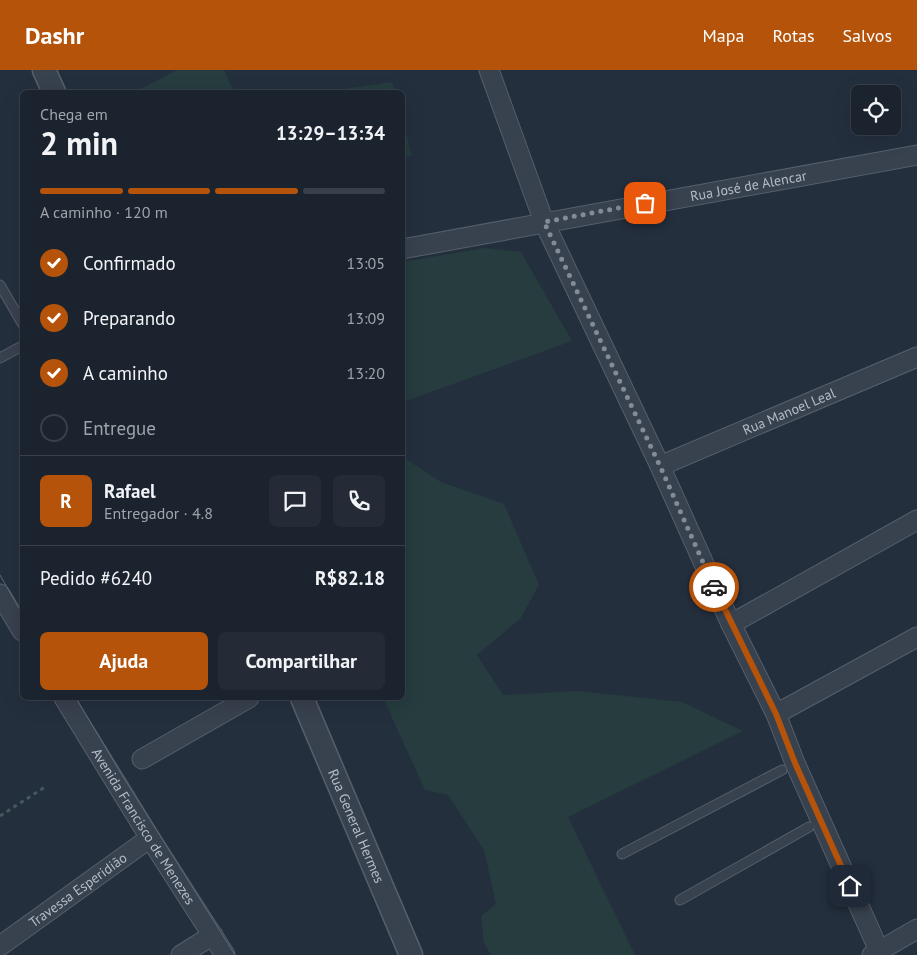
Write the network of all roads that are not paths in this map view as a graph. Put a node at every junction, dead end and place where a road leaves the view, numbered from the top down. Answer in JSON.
{"nodes":[{"id":1,"x":44,"y":70,"type":"edge"},
{"id":2,"x":489,"y":70,"type":"edge"},
{"id":3,"x":53,"y":90,"type":"edge"},
{"id":4,"x":917,"y":155,"type":"edge"},
{"id":5,"x":544,"y":222,"type":"junction"},
{"id":6,"x":405,"y":247,"type":"edge"},
{"id":7,"x":0,"y":285,"type":"edge"},
{"id":8,"x":20,"y":320,"type":"edge"},
{"id":9,"x":20,"y":347,"type":"edge"},
{"id":10,"x":917,"y":357,"type":"edge"},
{"id":11,"x":0,"y":358,"type":"edge"},
{"id":12,"x":660,"y":466,"type":"junction"},
{"id":13,"x":917,"y":520,"type":"edge"},
{"id":14,"x":0,"y":594,"type":"edge"},
{"id":15,"x":731,"y":624,"type":"junction"},
{"id":16,"x":20,"y":628,"type":"edge"},
{"id":17,"x":917,"y":637,"type":"edge"},
{"id":18,"x":65,"y":700,"type":"edge"},
{"id":19,"x":245,"y":700,"type":"edge"},
{"id":20,"x":303,"y":700,"type":"edge"},
{"id":21,"x":776,"y":714,"type":"junction"},
{"id":22,"x":142,"y":759,"type":"dead end"},
{"id":23,"x":788,"y":766,"type":"junction"},
{"id":24,"x":815,"y":824,"type":"junction"},
{"id":25,"x":150,"y":838,"type":"junction"},
{"id":26,"x":622,"y":854,"type":"dead end"},
{"id":27,"x":680,"y":900,"type":"dead end"},
{"id":28,"x":917,"y":929,"type":"edge"},
{"id":29,"x":213,"y":935,"type":"junction"},
{"id":30,"x":2,"y":940,"type":"edge"},
{"id":31,"x":878,"y":954,"type":"edge"},
{"id":32,"x":182,"y":955,"type":"edge"},
{"id":33,"x":225,"y":955,"type":"edge"},
{"id":34,"x":411,"y":955,"type":"edge"}],
"edges":[{"from":1,"to":3,"type":"street"},
{"from":2,"to":5,"type":"street"},
{"from":4,"to":5,"type":"street","name":"Rua José de Alencar"},
{"from":5,"to":6,"type":"street","name":"Rua José de Alencar"},
{"from":5,"to":12,"type":"street"},
{"from":7,"to":8,"type":"lane"},
{"from":9,"to":11,"type":"lane"},
{"from":10,"to":12,"type":"street","name":"Rua Manoel Leal"},
{"from":12,"to":15,"type":"street"},
{"from":13,"to":15,"type":"street"},
{"from":14,"to":16,"type":"street"},
{"from":15,"to":21,"type":"street"},
{"from":17,"to":21,"type":"street"},
{"from":18,"to":25,"type":"street","name":"Avenida Francisco de Menezes"},
{"from":19,"to":22,"type":"street"},
{"from":20,"to":34,"type":"street","name":"Rua General Hermes"},
{"from":21,"to":23,"type":"street"},
{"from":23,"to":24,"type":"street"},
{"from":23,"to":26,"type":"lane"},
{"from":24,"to":27,"type":"lane"},
{"from":24,"to":31,"type":"street"},
{"from":25,"to":29,"type":"street","name":"Avenida Francisco de Menezes"},
{"from":25,"to":30,"type":"street","name":"Travessa Esperidião"},
{"from":28,"to":31,"type":"street"},
{"from":29,"to":32,"type":"street"},
{"from":29,"to":33,"type":"street","name":"Avenida Francisco de Menezes"}]}
